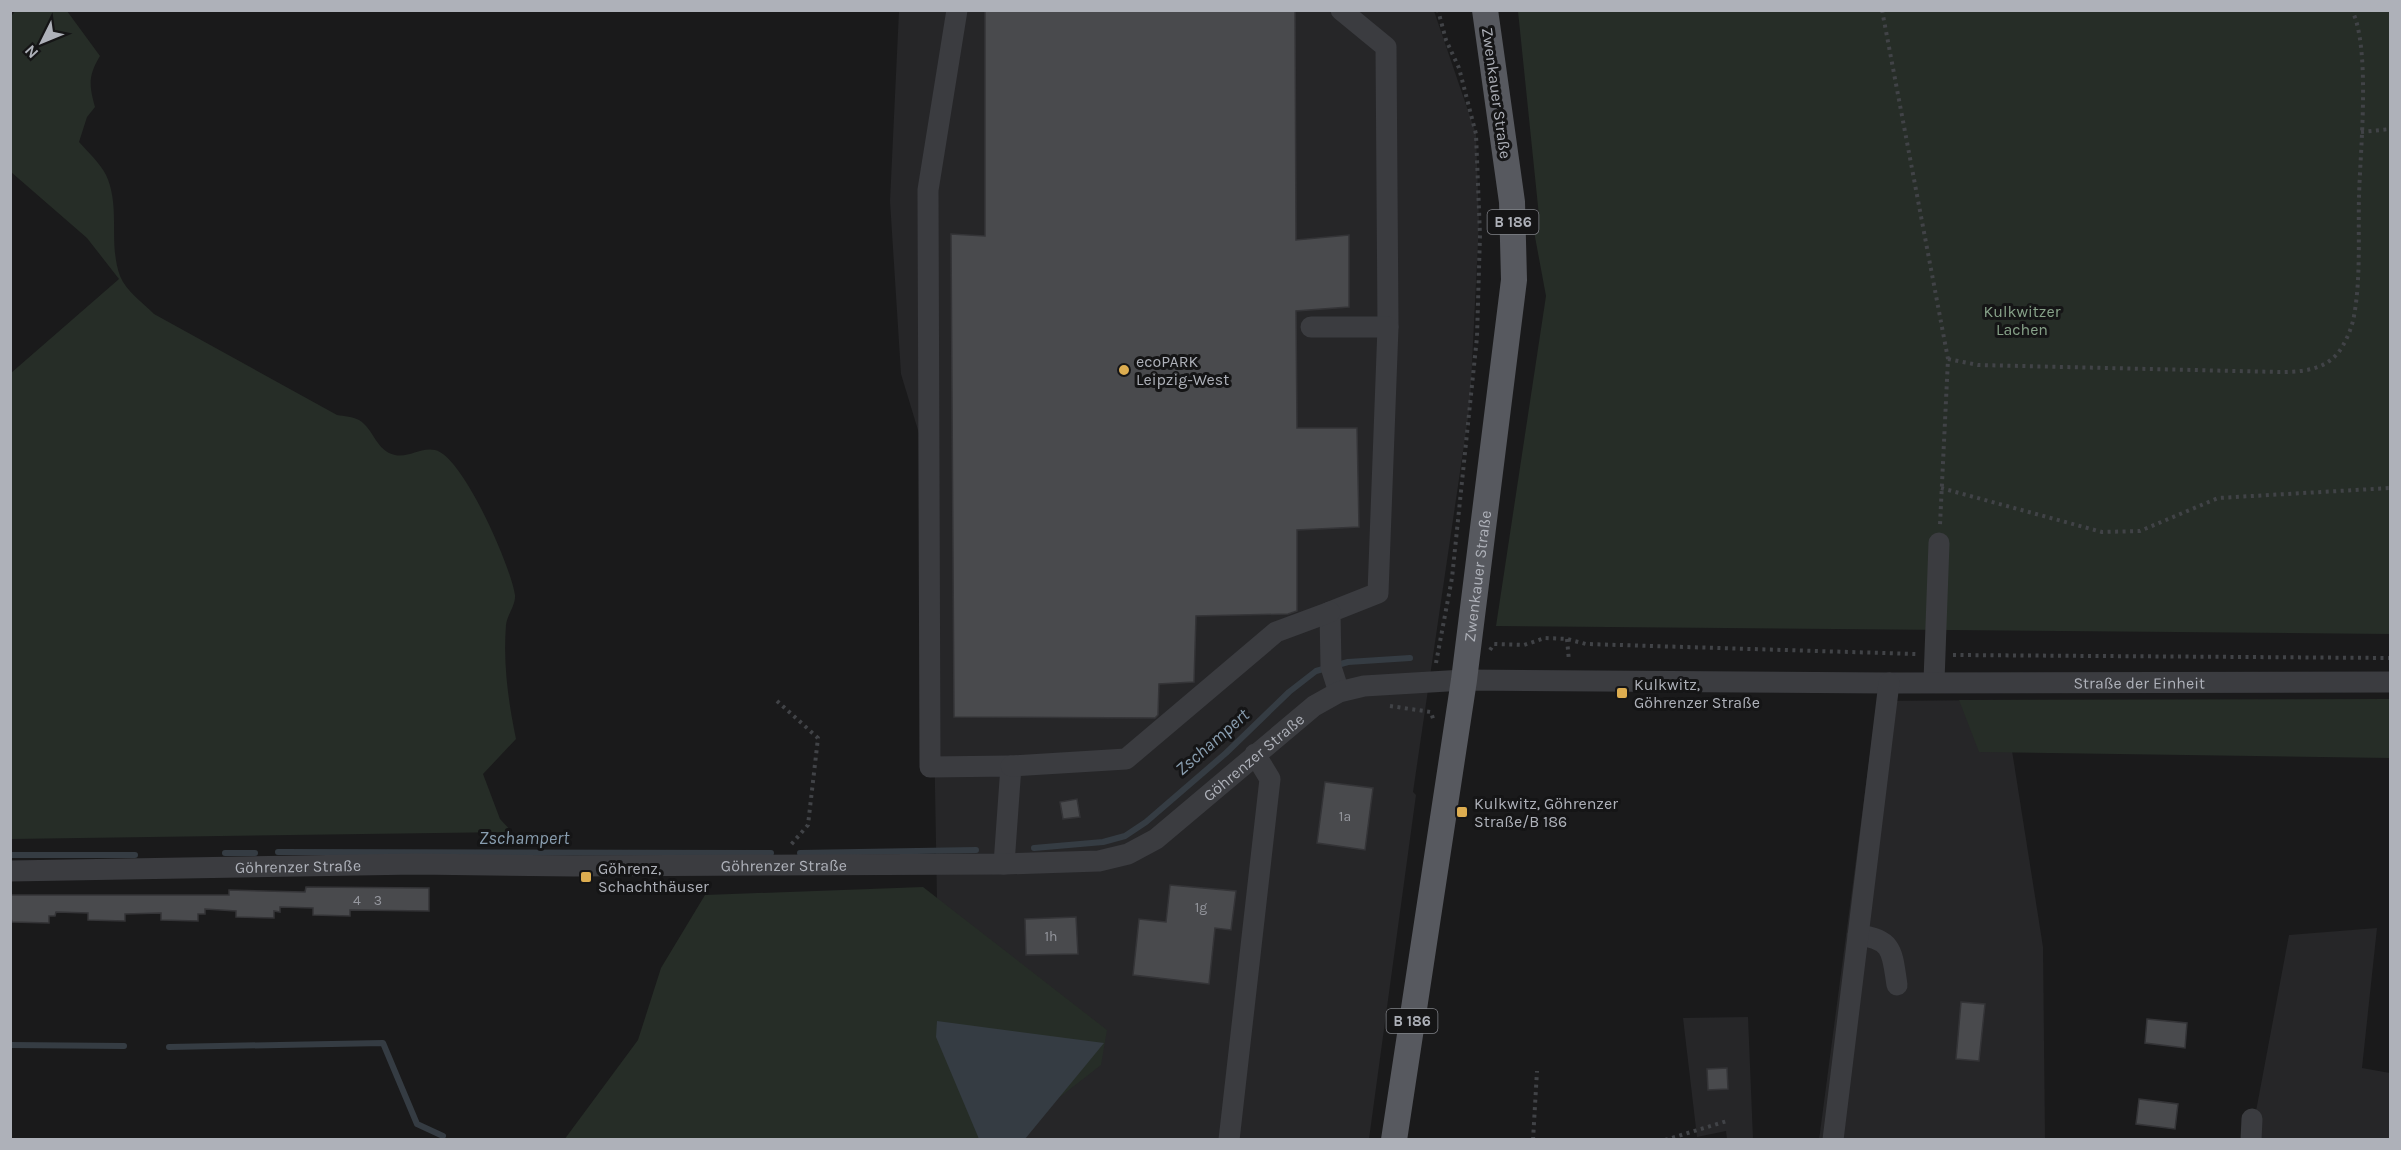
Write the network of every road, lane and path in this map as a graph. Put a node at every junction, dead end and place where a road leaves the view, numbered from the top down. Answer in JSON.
{"nodes":[{"id":1,"x":957,"y":10,"type":"edge"},
{"id":2,"x":1341,"y":10,"type":"edge"},
{"id":3,"x":1438,"y":10,"type":"edge"},
{"id":4,"x":1485,"y":10,"type":"edge"},
{"id":5,"x":1882,"y":10,"type":"edge"},
{"id":6,"x":2352,"y":10,"type":"edge"},
{"id":7,"x":2391,"y":129,"type":"edge"},
{"id":8,"x":2361,"y":132,"type":"junction"},
{"id":9,"x":1311,"y":327,"type":"dead end"},
{"id":10,"x":1388,"y":327,"type":"junction"},
{"id":11,"x":1948,"y":360,"type":"junction"},
{"id":12,"x":1941,"y":488,"type":"junction"},
{"id":13,"x":2391,"y":488,"type":"edge"},
{"id":14,"x":1939,"y":543,"type":"joint"},
{"id":15,"x":1330,"y":612,"type":"junction"},
{"id":16,"x":1567,"y":639,"type":"dead end"},
{"id":17,"x":1574,"y":664,"type":"dead end"},
{"id":18,"x":1464,"y":680,"type":"junction"},
{"id":19,"x":1934,"y":681,"type":"junction"},
{"id":20,"x":1431,"y":682,"type":"junction"},
{"id":21,"x":2391,"y":682,"type":"edge"},
{"id":22,"x":1888,"y":683,"type":"junction"},
{"id":23,"x":1339,"y":692,"type":"junction"},
{"id":24,"x":777,"y":701,"type":"dead end"},
{"id":25,"x":1424,"y":710,"type":"dead end"},
{"id":26,"x":1255,"y":754,"type":"junction"},
{"id":27,"x":1011,"y":766,"type":"junction"},
{"id":28,"x":783,"y":864,"type":"junction"},
{"id":29,"x":1004,"y":864,"type":"junction"},
{"id":30,"x":10,"y":871,"type":"edge"},
{"id":31,"x":1858,"y":935,"type":"junction"},
{"id":32,"x":1897,"y":985,"type":"dead end"},
{"id":33,"x":1537,"y":1071,"type":"dead end"},
{"id":34,"x":1727,"y":1121,"type":"dead end"},
{"id":35,"x":1229,"y":1140,"type":"edge"},
{"id":36,"x":1394,"y":1140,"type":"edge"},
{"id":37,"x":1533,"y":1140,"type":"edge"},
{"id":38,"x":1665,"y":1140,"type":"edge"},
{"id":39,"x":1833,"y":1140,"type":"edge"}],
"edges":[{"from":1,"to":27,"type":"street"},
{"from":2,"to":10,"type":"street"},
{"from":3,"to":20,"type":"path"},
{"from":4,"to":18,"type":"main road","name":"Zwenkauer Straße","number":"B 186"},
{"from":5,"to":11,"type":"path"},
{"from":6,"to":8,"type":"path"},
{"from":7,"to":8,"type":"path"},
{"from":8,"to":11,"type":"path"},
{"from":9,"to":10,"type":"street"},
{"from":10,"to":15,"type":"street"},
{"from":11,"to":12,"type":"path"},
{"from":12,"to":13,"type":"path"},
{"from":12,"to":14,"type":"path"},
{"from":14,"to":19,"type":"street"},
{"from":15,"to":23,"type":"street"},
{"from":15,"to":27,"type":"street"},
{"from":16,"to":17,"type":"path"},
{"from":18,"to":20,"type":"street","name":"Göhrenzer Straße"},
{"from":18,"to":22,"type":"street","name":"Straße der Einheit"},
{"from":18,"to":36,"type":"main road","name":"Zwenkauer Straße","number":"B 186"},
{"from":19,"to":21,"type":"street","name":"Straße der Einheit"},
{"from":19,"to":22,"type":"street","name":"Straße der Einheit"},
{"from":20,"to":23,"type":"street","name":"Göhrenzer Straße"},
{"from":20,"to":25,"type":"path"},
{"from":22,"to":31,"type":"street"},
{"from":23,"to":26,"type":"street","name":"Göhrenzer Straße"},
{"from":24,"to":28,"type":"path"},
{"from":26,"to":29,"type":"street","name":"Göhrenzer Straße"},
{"from":26,"to":35,"type":"street"},
{"from":27,"to":29,"type":"street"},
{"from":28,"to":29,"type":"street","name":"Göhrenzer Straße"},
{"from":28,"to":30,"type":"street","name":"Göhrenzer Straße"},
{"from":31,"to":32,"type":"street"},
{"from":31,"to":39,"type":"street"},
{"from":33,"to":37,"type":"path"},
{"from":34,"to":38,"type":"path"}]}
